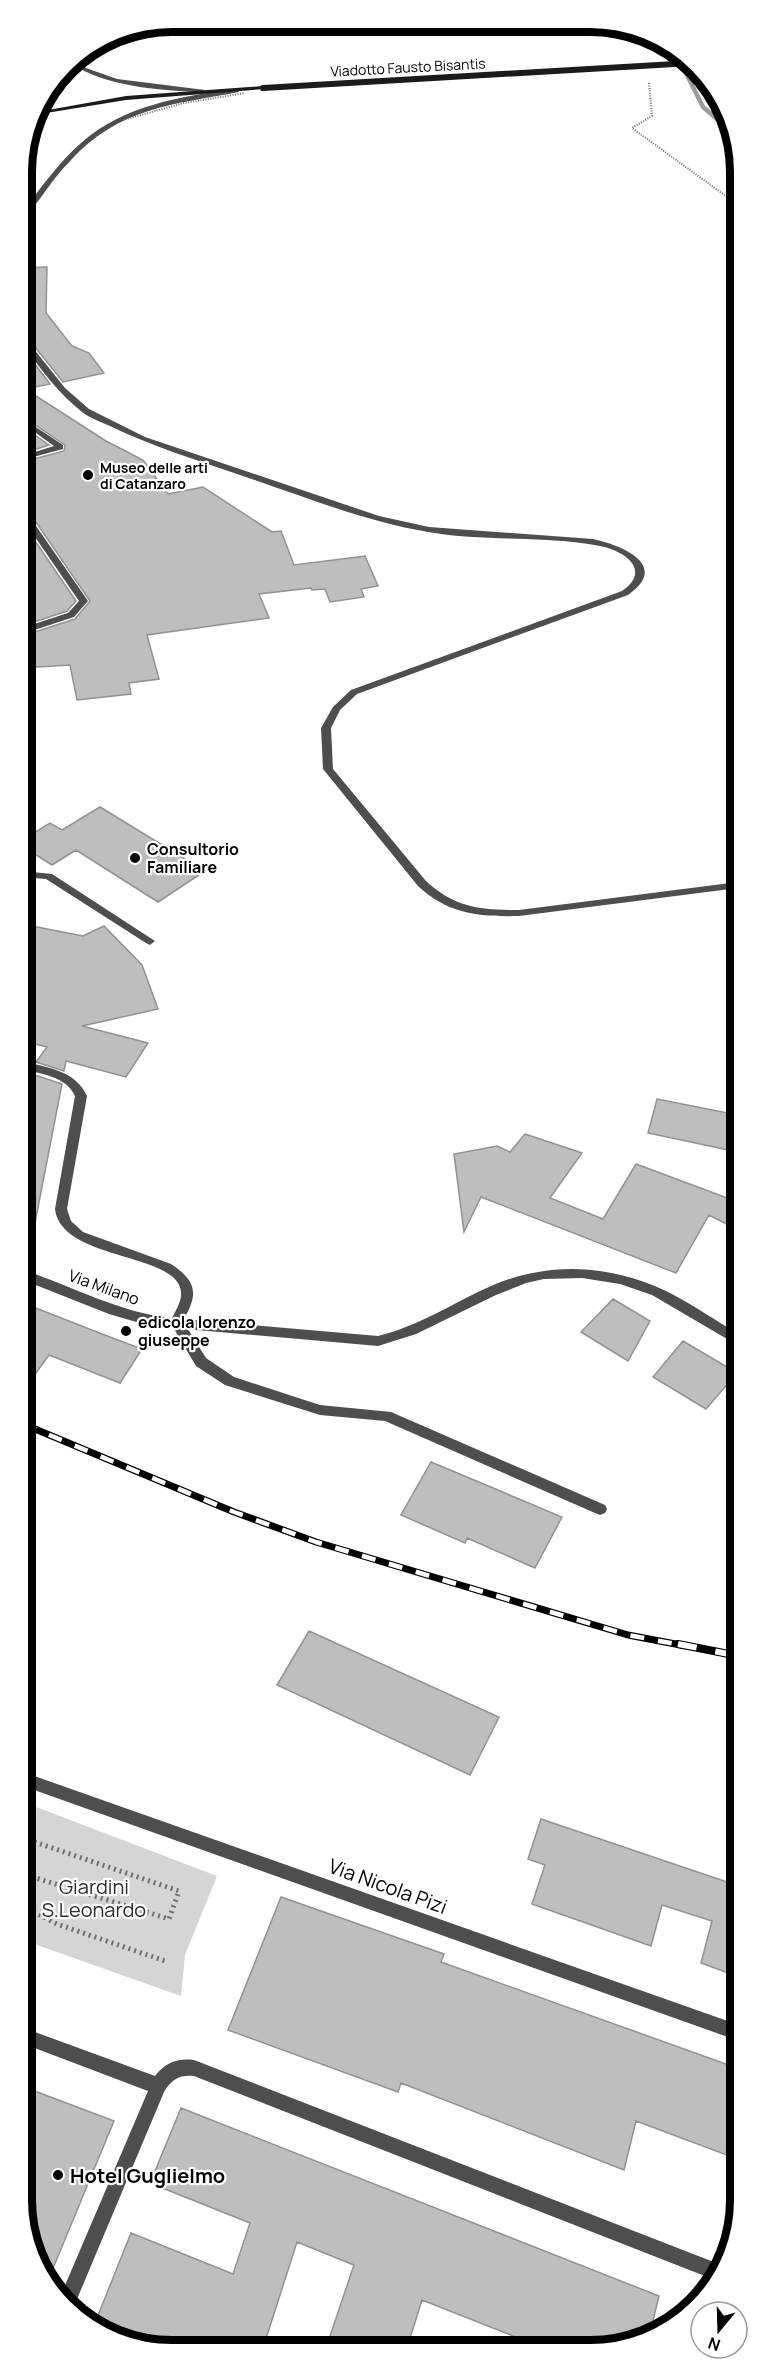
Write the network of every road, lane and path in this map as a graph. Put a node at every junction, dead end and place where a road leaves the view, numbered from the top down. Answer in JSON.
{"nodes":[{"id":1,"x":679,"y":64,"type":"edge"},
{"id":2,"x":79,"y":66,"type":"edge"},
{"id":3,"x":649,"y":77,"type":"dead end"},
{"id":4,"x":263,"y":88,"type":"junction"},
{"id":5,"x":212,"y":90,"type":"junction"},
{"id":6,"x":45,"y":111,"type":"edge"},
{"id":7,"x":730,"y":199,"type":"dead end"},
{"id":8,"x":32,"y":205,"type":"edge"},
{"id":9,"x":32,"y":352,"type":"edge"},
{"id":10,"x":32,"y":427,"type":"edge"},
{"id":11,"x":32,"y":455,"type":"edge"},
{"id":12,"x":32,"y":526,"type":"edge"},
{"id":13,"x":32,"y":628,"type":"edge"},
{"id":14,"x":32,"y":875,"type":"edge"},
{"id":15,"x":730,"y":886,"type":"edge"},
{"id":16,"x":150,"y":941,"type":"dead end"},
{"id":17,"x":32,"y":1068,"type":"edge"},
{"id":18,"x":32,"y":1278,"type":"edge"},
{"id":19,"x":176,"y":1322,"type":"junction"},
{"id":20,"x":729,"y":1335,"type":"edge"},
{"id":21,"x":600,"y":1509,"type":"dead end"},
{"id":22,"x":32,"y":1782,"type":"edge"},
{"id":23,"x":32,"y":1841,"type":"edge"},
{"id":24,"x":32,"y":1877,"type":"edge"},
{"id":25,"x":32,"y":1911,"type":"edge"},
{"id":26,"x":165,"y":1961,"type":"dead end"},
{"id":27,"x":729,"y":2029,"type":"edge"},
{"id":28,"x":32,"y":2039,"type":"edge"},
{"id":29,"x":158,"y":2086,"type":"junction"},
{"id":30,"x":711,"y":2270,"type":"edge"},
{"id":31,"x":69,"y":2297,"type":"edge"}],
"edges":[{"from":1,"to":4,"type":"main road","name":"Viadotto Fausto Bisantis","bridge":true},
{"from":2,"to":5,"type":"street"},
{"from":3,"to":7,"type":"path"},
{"from":4,"to":5,"type":"main road","name":"Viadotto Fausto Bisantis"},
{"from":4,"to":8,"type":"street","bridge":true},
{"from":5,"to":6,"type":"main road","name":"Viadotto Fausto Bisantis"},
{"from":9,"to":15,"type":"street"},
{"from":10,"to":11,"type":"street"},
{"from":12,"to":13,"type":"street"},
{"from":14,"to":16,"type":"street"},
{"from":17,"to":19,"type":"street"},
{"from":18,"to":19,"type":"street","name":"Via Milano"},
{"from":19,"to":20,"type":"street","name":"Via Milano"},
{"from":19,"to":21,"type":"street"},
{"from":22,"to":27,"type":"street","name":"Via Nicola Pizi"},
{"from":23,"to":24,"type":"path"},
{"from":25,"to":26,"type":"path"},
{"from":28,"to":29,"type":"street"},
{"from":29,"to":30,"type":"street"},
{"from":29,"to":31,"type":"street"}]}
